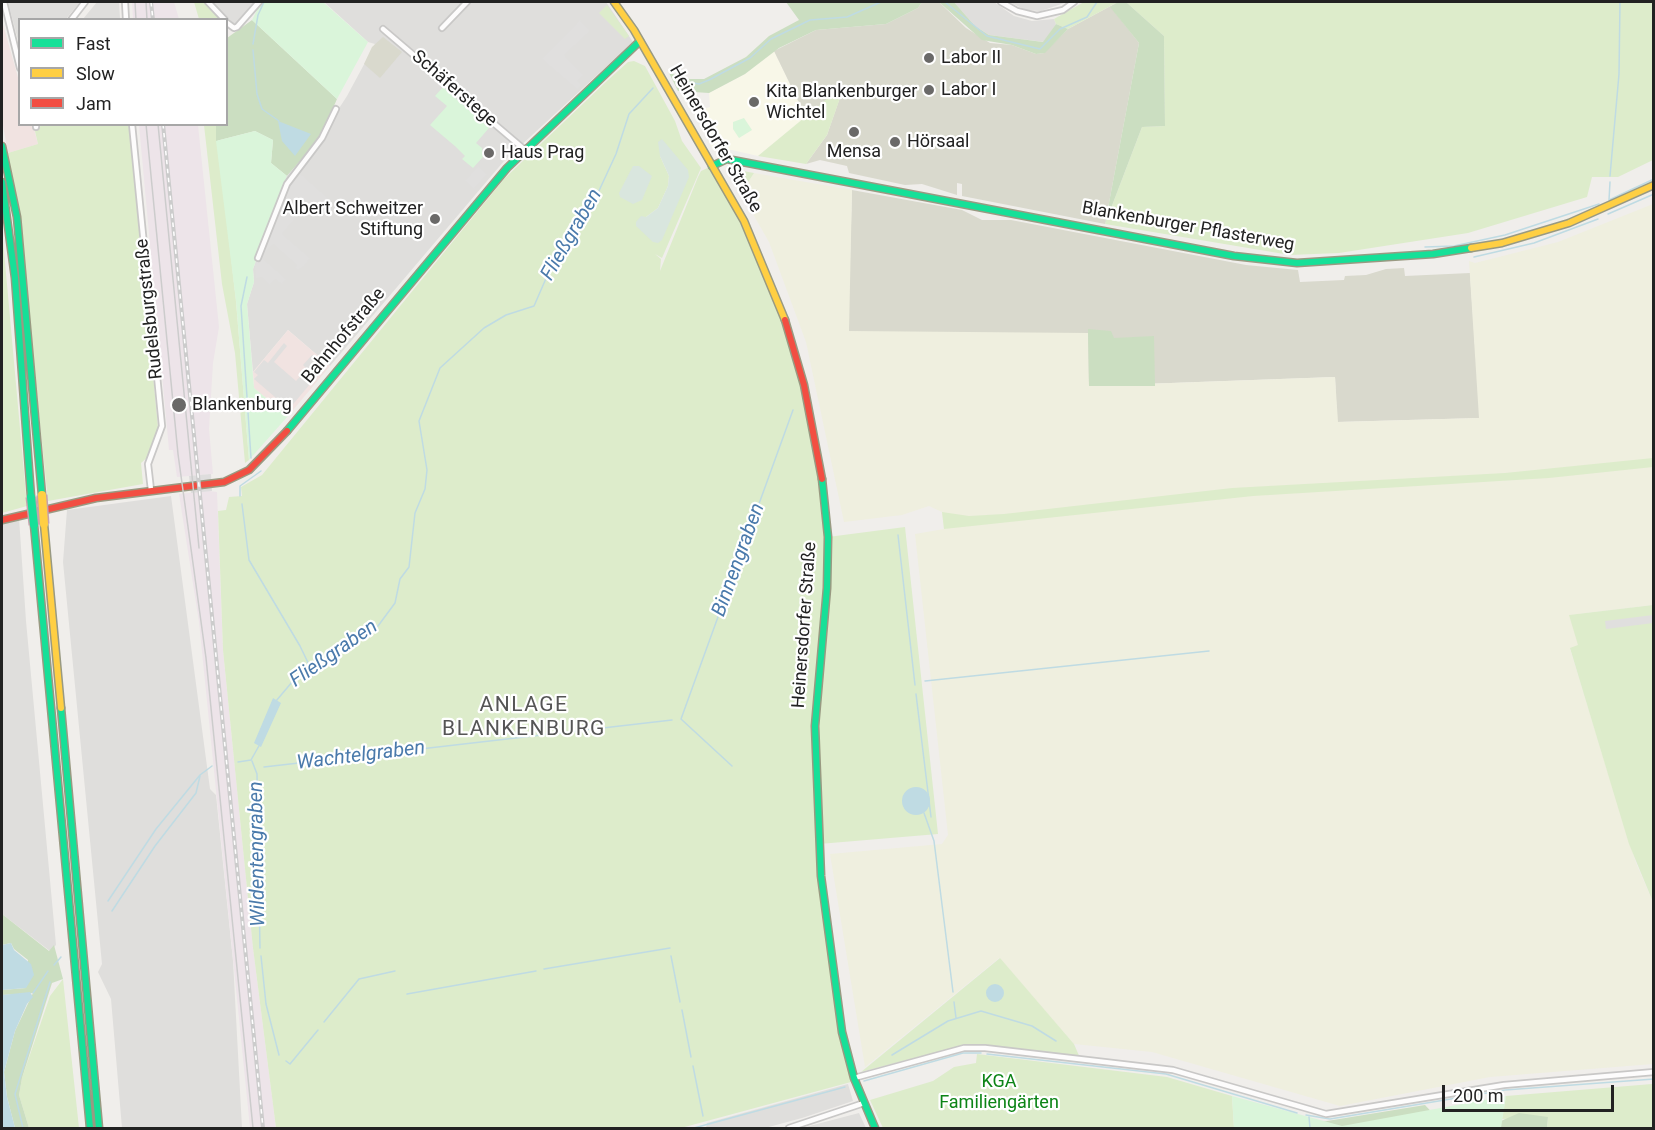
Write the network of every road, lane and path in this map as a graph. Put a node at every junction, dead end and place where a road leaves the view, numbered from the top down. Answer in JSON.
{"nodes":[{"id":1,"x":4,"y":2,"type":"edge"},
{"id":2,"x":85,"y":2,"type":"edge"},
{"id":3,"x":125,"y":2,"type":"edge"},
{"id":4,"x":207,"y":2,"type":"edge"},
{"id":5,"x":259,"y":2,"type":"edge"},
{"id":6,"x":467,"y":2,"type":"edge"},
{"id":7,"x":614,"y":2,"type":"edge"},
{"id":8,"x":1001,"y":2,"type":"edge"},
{"id":9,"x":1074,"y":2,"type":"edge"},
{"id":10,"x":73,"y":18,"type":"edge"},
{"id":11,"x":126,"y":18,"type":"edge"},
{"id":12,"x":223,"y":18,"type":"edge"},
{"id":13,"x":228,"y":23,"type":"edge"},
{"id":14,"x":442,"y":28,"type":"dead end"},
{"id":15,"x":383,"y":29,"type":"dead end"},
{"id":16,"x":640,"y":41,"type":"junction"},
{"id":17,"x":18,"y":60,"type":"edge"},
{"id":18,"x":336,"y":109,"type":"dead end"},
{"id":19,"x":132,"y":126,"type":"edge"},
{"id":20,"x":2,"y":146,"type":"edge"},
{"id":21,"x":525,"y":150,"type":"junction"},
{"id":22,"x":712,"y":166,"type":"junction"},
{"id":23,"x":2,"y":182,"type":"edge"},
{"id":24,"x":1653,"y":185,"type":"edge"},
{"id":25,"x":258,"y":258,"type":"dead end"},
{"id":26,"x":151,"y":490,"type":"junction"},
{"id":27,"x":2,"y":520,"type":"edge"},
{"id":28,"x":1653,"y":1072,"type":"edge"},
{"id":29,"x":854,"y":1078,"type":"junction"},
{"id":30,"x":864,"y":1103,"type":"junction"},
{"id":31,"x":90,"y":1128,"type":"edge"},
{"id":32,"x":99,"y":1128,"type":"edge"},
{"id":33,"x":789,"y":1128,"type":"edge"},
{"id":34,"x":875,"y":1128,"type":"edge"}],
"edges":[{"from":1,"to":17,"type":"street"},
{"from":2,"to":10,"type":"street"},
{"from":3,"to":11,"type":"street"},
{"from":4,"to":12,"type":"street"},
{"from":5,"to":13,"type":"street"},
{"from":6,"to":14,"type":"street"},
{"from":7,"to":16,"type":"main road","name":"Heinersdorfer Straße"},
{"from":8,"to":9,"type":"street"},
{"from":15,"to":21,"type":"street","name":"Schäferstege"},
{"from":16,"to":21,"type":"main road","name":"Bahnhofstraße"},
{"from":16,"to":22,"type":"main road","name":"Heinersdorfer Straße"},
{"from":18,"to":25,"type":"street"},
{"from":19,"to":26,"type":"street","name":"Rudelsburgstraße"},
{"from":20,"to":32,"type":"main road","bridge":true},
{"from":21,"to":26,"type":"main road","name":"Bahnhofstraße"},
{"from":22,"to":24,"type":"main road","name":"Blankenburger Pflasterweg"},
{"from":22,"to":29,"type":"main road","name":"Heinersdorfer Straße"},
{"from":23,"to":31,"type":"main road","bridge":true},
{"from":26,"to":27,"type":"main road","name":"Bahnhofstraße"},
{"from":28,"to":29,"type":"street"},
{"from":29,"to":30,"type":"main road","name":"Heinersdorfer Straße"},
{"from":30,"to":33,"type":"street"},
{"from":30,"to":34,"type":"main road","name":"Heinersdorfer Straße"}]}
